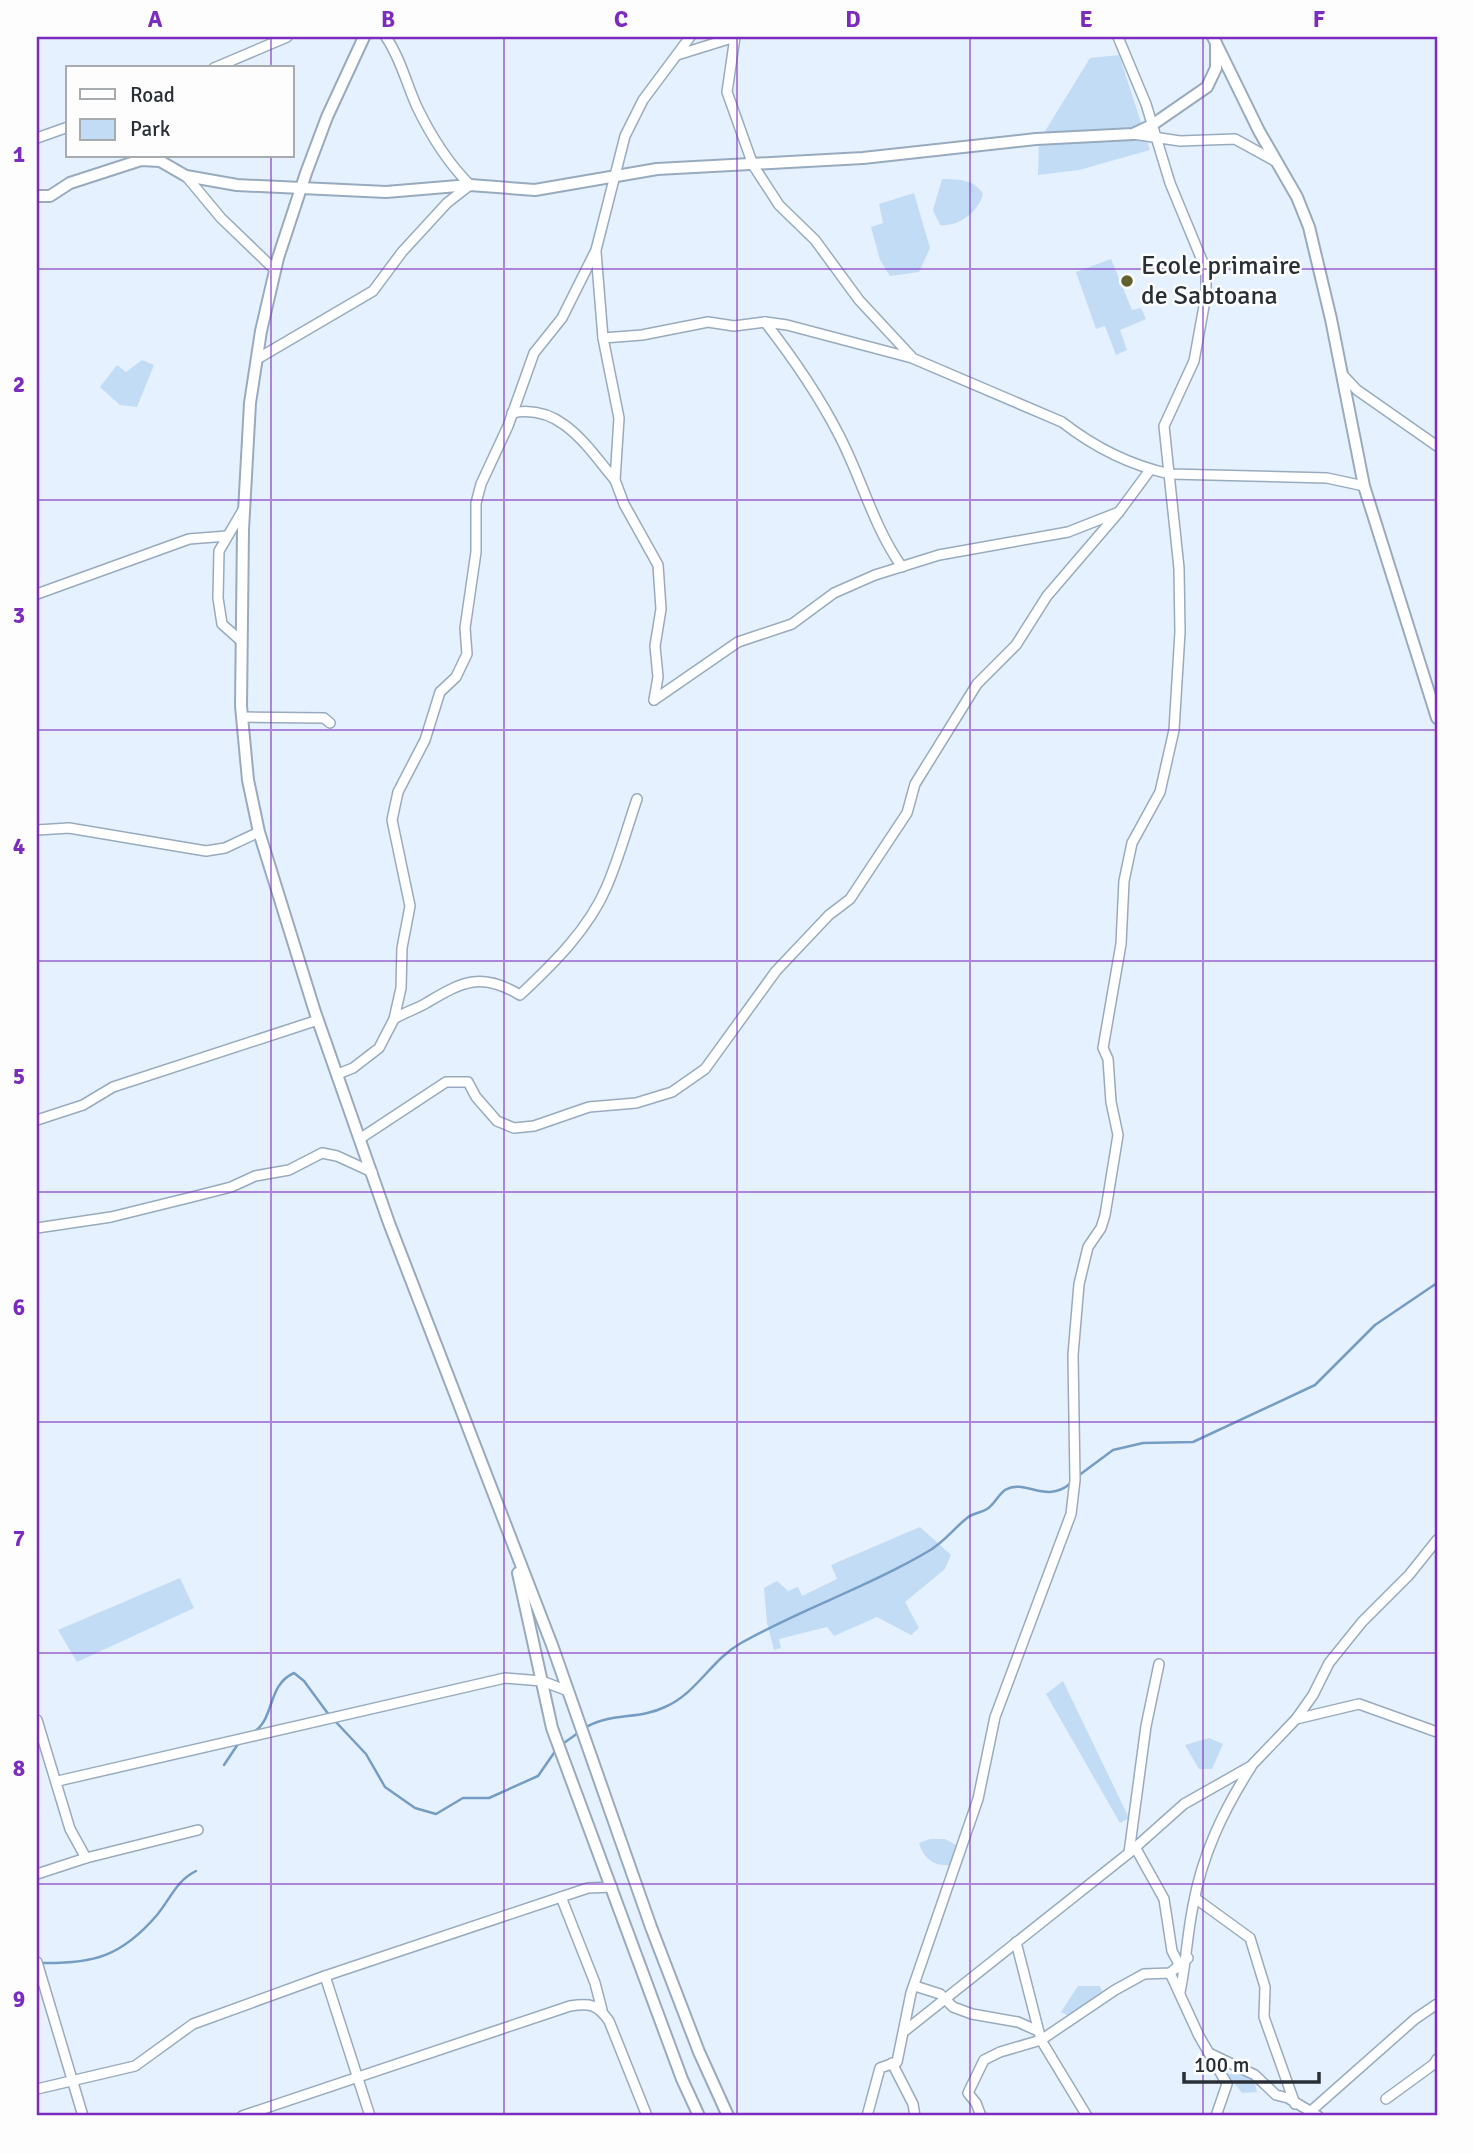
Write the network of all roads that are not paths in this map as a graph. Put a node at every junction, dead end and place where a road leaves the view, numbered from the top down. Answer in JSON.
{"nodes":[{"id":1,"x":287,"y":37,"type":"edge"},
{"id":2,"x":364,"y":37,"type":"edge"},
{"id":3,"x":386,"y":37,"type":"edge"},
{"id":4,"x":690,"y":37,"type":"edge"},
{"id":5,"x":1118,"y":37,"type":"edge"},
{"id":6,"x":1214,"y":41,"type":"edge"},
{"id":7,"x":677,"y":55,"type":"junction"},
{"id":8,"x":219,"y":66,"type":"edge"},
{"id":9,"x":66,"y":128,"type":"edge"},
{"id":10,"x":1154,"y":131,"type":"junction"},
{"id":11,"x":37,"y":138,"type":"edge"},
{"id":12,"x":1278,"y":163,"type":"junction"},
{"id":13,"x":754,"y":165,"type":"junction"},
{"id":14,"x":186,"y":176,"type":"junction"},
{"id":15,"x":616,"y":176,"type":"junction"},
{"id":16,"x":470,"y":185,"type":"junction"},
{"id":17,"x":301,"y":189,"type":"junction"},
{"id":18,"x":37,"y":196,"type":"edge"},
{"id":19,"x":596,"y":250,"type":"junction"},
{"id":20,"x":275,"y":270,"type":"junction"},
{"id":21,"x":765,"y":322,"type":"junction"},
{"id":22,"x":603,"y":338,"type":"junction"},
{"id":23,"x":912,"y":358,"type":"junction"},
{"id":24,"x":257,"y":359,"type":"junction"},
{"id":25,"x":1342,"y":374,"type":"junction"},
{"id":26,"x":512,"y":413,"type":"junction"},
{"id":27,"x":1437,"y":446,"type":"edge"},
{"id":28,"x":1150,"y":470,"type":"junction"},
{"id":29,"x":1170,"y":474,"type":"junction"},
{"id":30,"x":615,"y":480,"type":"junction"},
{"id":31,"x":1364,"y":486,"type":"junction"},
{"id":32,"x":244,"y":508,"type":"junction"},
{"id":33,"x":1119,"y":512,"type":"junction"},
{"id":34,"x":227,"y":536,"type":"junction"},
{"id":35,"x":902,"y":567,"type":"junction"},
{"id":36,"x":37,"y":594,"type":"edge"},
{"id":37,"x":241,"y":640,"type":"junction"},
{"id":38,"x":242,"y":717,"type":"junction"},
{"id":39,"x":1437,"y":718,"type":"edge"},
{"id":40,"x":330,"y":723,"type":"dead end"},
{"id":41,"x":637,"y":799,"type":"dead end"},
{"id":42,"x":37,"y":830,"type":"edge"},
{"id":43,"x":259,"y":832,"type":"junction"},
{"id":44,"x":394,"y":1019,"type":"junction"},
{"id":45,"x":318,"y":1020,"type":"junction"},
{"id":46,"x":338,"y":1074,"type":"junction"},
{"id":47,"x":37,"y":1120,"type":"edge"},
{"id":48,"x":361,"y":1138,"type":"junction"},
{"id":49,"x":372,"y":1172,"type":"junction"},
{"id":50,"x":37,"y":1228,"type":"edge"},
{"id":51,"x":1437,"y":1540,"type":"edge"},
{"id":52,"x":512,"y":1546,"type":"junction"},
{"id":53,"x":1159,"y":1664,"type":"dead end"},
{"id":54,"x":542,"y":1681,"type":"junction"},
{"id":55,"x":569,"y":1691,"type":"junction"},
{"id":56,"x":1296,"y":1719,"type":"junction"},
{"id":57,"x":37,"y":1720,"type":"edge"},
{"id":58,"x":1437,"y":1731,"type":"edge"},
{"id":59,"x":1251,"y":1766,"type":"junction"},
{"id":60,"x":58,"y":1781,"type":"junction"},
{"id":61,"x":198,"y":1830,"type":"dead end"},
{"id":62,"x":1132,"y":1850,"type":"junction"},
{"id":63,"x":86,"y":1858,"type":"junction"},
{"id":64,"x":37,"y":1874,"type":"edge"},
{"id":65,"x":612,"y":1887,"type":"junction"},
{"id":66,"x":561,"y":1897,"type":"junction"},
{"id":67,"x":1195,"y":1898,"type":"junction"},
{"id":68,"x":1016,"y":1942,"type":"junction"},
{"id":69,"x":37,"y":1962,"type":"edge"},
{"id":70,"x":1182,"y":1970,"type":"junction"},
{"id":71,"x":1170,"y":1973,"type":"junction"},
{"id":72,"x":325,"y":1976,"type":"junction"},
{"id":73,"x":915,"y":1986,"type":"junction"},
{"id":74,"x":1180,"y":1992,"type":"junction"},
{"id":75,"x":947,"y":2000,"type":"junction"},
{"id":76,"x":1437,"y":2004,"type":"edge"},
{"id":77,"x":602,"y":2010,"type":"junction"},
{"id":78,"x":906,"y":2030,"type":"junction"},
{"id":79,"x":1040,"y":2035,"type":"junction"},
{"id":80,"x":1210,"y":2053,"type":"junction"},
{"id":81,"x":1437,"y":2059,"type":"edge"},
{"id":82,"x":892,"y":2063,"type":"junction"},
{"id":83,"x":358,"y":2077,"type":"junction"},
{"id":84,"x":73,"y":2081,"type":"junction"},
{"id":85,"x":37,"y":2089,"type":"edge"},
{"id":86,"x":1386,"y":2099,"type":"dead end"},
{"id":87,"x":1305,"y":2111,"type":"edge"},
{"id":88,"x":83,"y":2116,"type":"edge"},
{"id":89,"x":242,"y":2116,"type":"edge"},
{"id":90,"x":370,"y":2116,"type":"edge"},
{"id":91,"x":647,"y":2116,"type":"edge"},
{"id":92,"x":699,"y":2116,"type":"edge"},
{"id":93,"x":728,"y":2116,"type":"edge"},
{"id":94,"x":867,"y":2116,"type":"edge"},
{"id":95,"x":915,"y":2116,"type":"edge"},
{"id":96,"x":981,"y":2116,"type":"edge"},
{"id":97,"x":1087,"y":2116,"type":"edge"},
{"id":98,"x":1216,"y":2116,"type":"edge"}],
"edges":[{"from":1,"to":8,"type":"street"},
{"from":2,"to":17,"type":"street"},
{"from":3,"to":16,"type":"street"},
{"from":4,"to":7,"type":"street"},
{"from":5,"to":10,"type":"street"},
{"from":6,"to":10,"type":"street"},
{"from":6,"to":12,"type":"street"},
{"from":7,"to":13,"type":"street"},
{"from":7,"to":15,"type":"street"},
{"from":9,"to":11,"type":"street"},
{"from":10,"to":12,"type":"street"},
{"from":10,"to":13,"type":"street"},
{"from":10,"to":29,"type":"street"},
{"from":12,"to":25,"type":"street"},
{"from":13,"to":15,"type":"street"},
{"from":13,"to":23,"type":"street"},
{"from":14,"to":17,"type":"street"},
{"from":14,"to":18,"type":"street"},
{"from":14,"to":20,"type":"street"},
{"from":15,"to":16,"type":"street"},
{"from":15,"to":19,"type":"street"},
{"from":16,"to":17,"type":"street"},
{"from":16,"to":24,"type":"street"},
{"from":17,"to":20,"type":"street"},
{"from":19,"to":22,"type":"street"},
{"from":19,"to":26,"type":"street"},
{"from":20,"to":24,"type":"street"},
{"from":21,"to":22,"type":"street"},
{"from":21,"to":23,"type":"street"},
{"from":21,"to":35,"type":"street"},
{"from":22,"to":30,"type":"street"},
{"from":23,"to":28,"type":"street"},
{"from":24,"to":32,"type":"street"},
{"from":25,"to":27,"type":"street"},
{"from":25,"to":31,"type":"street"},
{"from":26,"to":30,"type":"street"},
{"from":26,"to":44,"type":"street"},
{"from":28,"to":29,"type":"street"},
{"from":28,"to":33,"type":"street"},
{"from":29,"to":31,"type":"street"},
{"from":29,"to":73,"type":"street"},
{"from":30,"to":35,"type":"street"},
{"from":31,"to":39,"type":"street"},
{"from":32,"to":34,"type":"street"},
{"from":32,"to":37,"type":"street"},
{"from":33,"to":35,"type":"street"},
{"from":33,"to":48,"type":"street"},
{"from":34,"to":36,"type":"street"},
{"from":34,"to":37,"type":"street"},
{"from":37,"to":38,"type":"street"},
{"from":38,"to":40,"type":"street"},
{"from":38,"to":43,"type":"street"},
{"from":41,"to":44,"type":"street"},
{"from":42,"to":43,"type":"street"},
{"from":43,"to":45,"type":"street"},
{"from":44,"to":46,"type":"street"},
{"from":45,"to":46,"type":"street"},
{"from":45,"to":47,"type":"street"},
{"from":46,"to":48,"type":"street"},
{"from":48,"to":49,"type":"street"},
{"from":49,"to":50,"type":"street"},
{"from":49,"to":52,"type":"street"},
{"from":51,"to":56,"type":"street"},
{"from":52,"to":54,"type":"street"},
{"from":52,"to":55,"type":"street"},
{"from":53,"to":62,"type":"street"},
{"from":54,"to":55,"type":"street"},
{"from":54,"to":60,"type":"street"},
{"from":54,"to":65,"type":"street"},
{"from":55,"to":93,"type":"street"},
{"from":56,"to":58,"type":"street"},
{"from":56,"to":59,"type":"street"},
{"from":57,"to":60,"type":"street"},
{"from":59,"to":62,"type":"street"},
{"from":59,"to":67,"type":"street"},
{"from":60,"to":63,"type":"street"},
{"from":61,"to":63,"type":"street"},
{"from":62,"to":68,"type":"street"},
{"from":62,"to":70,"type":"street"},
{"from":63,"to":64,"type":"street"},
{"from":65,"to":66,"type":"street"},
{"from":65,"to":92,"type":"street"},
{"from":66,"to":72,"type":"street"},
{"from":66,"to":77,"type":"street"},
{"from":67,"to":70,"type":"street"},
{"from":67,"to":87,"type":"street"},
{"from":68,"to":75,"type":"street"},
{"from":68,"to":79,"type":"street"},
{"from":69,"to":84,"type":"street"},
{"from":70,"to":71,"type":"street"},
{"from":70,"to":74,"type":"street"},
{"from":71,"to":74,"type":"street"},
{"from":71,"to":79,"type":"street"},
{"from":72,"to":83,"type":"street"},
{"from":72,"to":84,"type":"street"},
{"from":73,"to":75,"type":"street"},
{"from":73,"to":78,"type":"street"},
{"from":74,"to":80,"type":"street"},
{"from":75,"to":78,"type":"street"},
{"from":75,"to":79,"type":"street"},
{"from":76,"to":87,"type":"street"},
{"from":77,"to":83,"type":"street"},
{"from":77,"to":91,"type":"street"},
{"from":78,"to":82,"type":"street"},
{"from":79,"to":96,"type":"street"},
{"from":79,"to":97,"type":"street"},
{"from":80,"to":87,"type":"street"},
{"from":80,"to":98,"type":"street"},
{"from":81,"to":86,"type":"street"},
{"from":82,"to":94,"type":"street"},
{"from":82,"to":95,"type":"street"},
{"from":83,"to":89,"type":"street"},
{"from":83,"to":90,"type":"street"},
{"from":84,"to":85,"type":"street"},
{"from":84,"to":88,"type":"street"}]}
